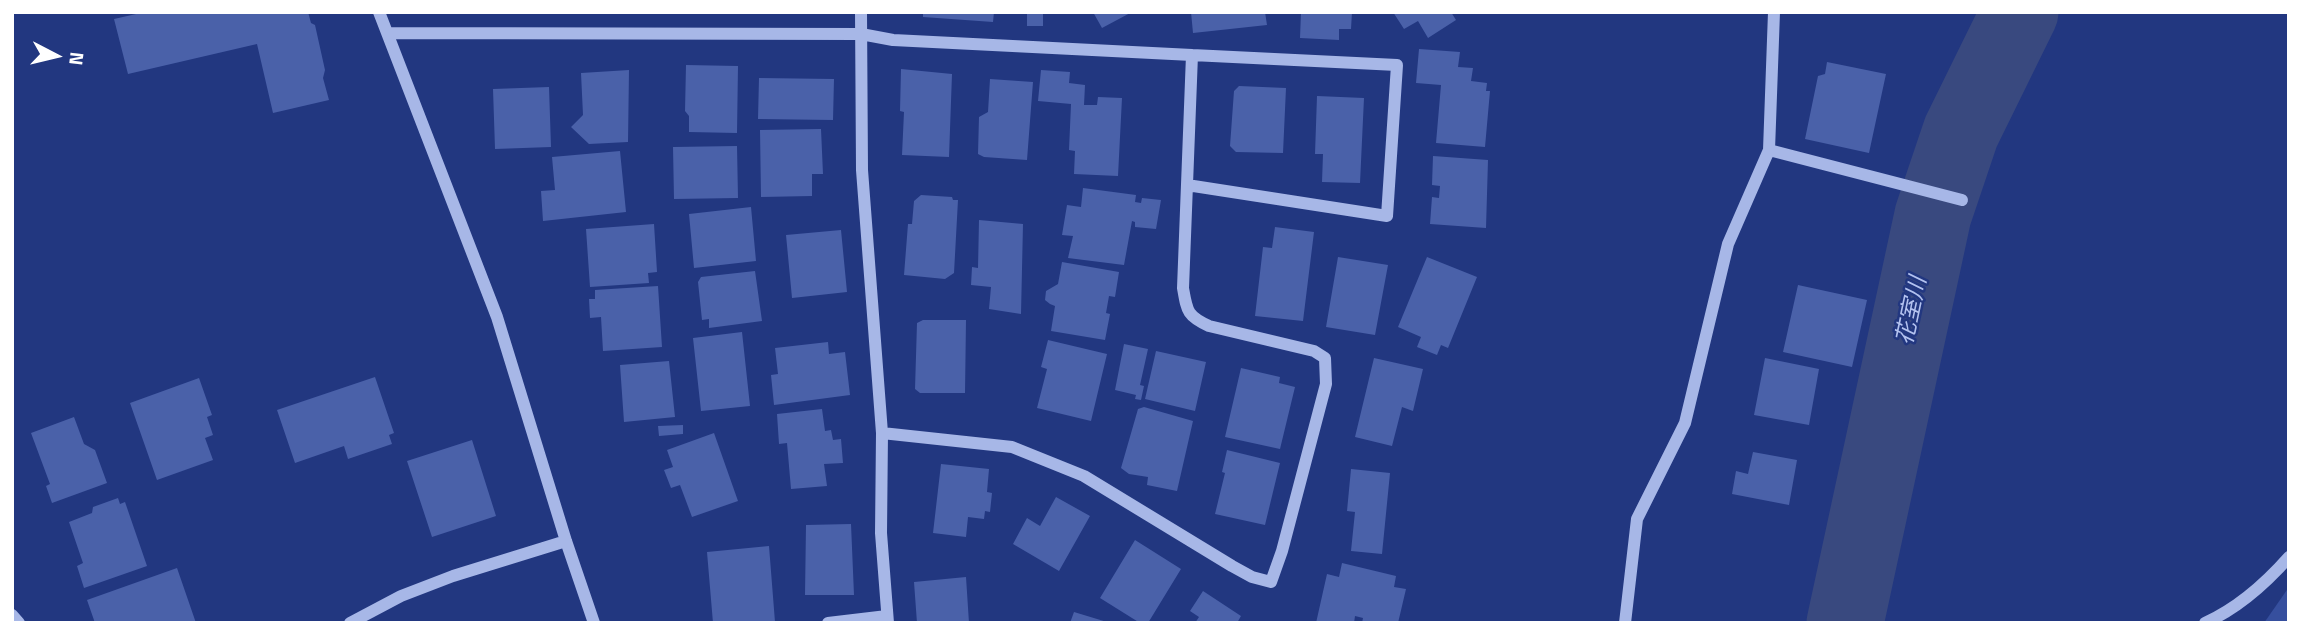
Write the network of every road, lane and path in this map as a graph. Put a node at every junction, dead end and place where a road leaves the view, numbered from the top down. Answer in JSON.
{"nodes":[{"id":1,"x":379,"y":12,"type":"edge"},
{"id":2,"x":861,"y":12,"type":"edge"},
{"id":3,"x":1774,"y":12,"type":"edge"},
{"id":4,"x":388,"y":33,"type":"junction"},
{"id":5,"x":861,"y":34,"type":"junction"},
{"id":6,"x":1192,"y":55,"type":"junction"},
{"id":7,"x":1769,"y":150,"type":"junction"},
{"id":8,"x":1187,"y":185,"type":"junction"},
{"id":9,"x":1962,"y":200,"type":"dead end"},
{"id":10,"x":882,"y":433,"type":"junction"},
{"id":11,"x":566,"y":541,"type":"junction"},
{"id":12,"x":2289,"y":557,"type":"edge"},
{"id":13,"x":12,"y":615,"type":"edge"},
{"id":14,"x":888,"y":620,"type":"edge"},
{"id":15,"x":19,"y":623,"type":"edge"},
{"id":16,"x":351,"y":623,"type":"edge"},
{"id":17,"x":594,"y":623,"type":"edge"},
{"id":18,"x":828,"y":623,"type":"edge"},
{"id":19,"x":1625,"y":623,"type":"edge"},
{"id":20,"x":2205,"y":623,"type":"edge"}],
"edges":[{"from":1,"to":4,"type":"street"},
{"from":2,"to":5,"type":"street"},
{"from":3,"to":7,"type":"street"},
{"from":4,"to":5,"type":"street"},
{"from":4,"to":11,"type":"street"},
{"from":5,"to":6,"type":"street"},
{"from":5,"to":10,"type":"street"},
{"from":6,"to":8,"type":"street"},
{"from":6,"to":8,"type":"street"},
{"from":7,"to":9,"type":"street"},
{"from":7,"to":19,"type":"street"},
{"from":8,"to":10,"type":"street"},
{"from":10,"to":14,"type":"street"},
{"from":11,"to":16,"type":"street"},
{"from":11,"to":17,"type":"street"},
{"from":12,"to":20,"type":"street"},
{"from":13,"to":15,"type":"street"},
{"from":14,"to":18,"type":"street"}]}
